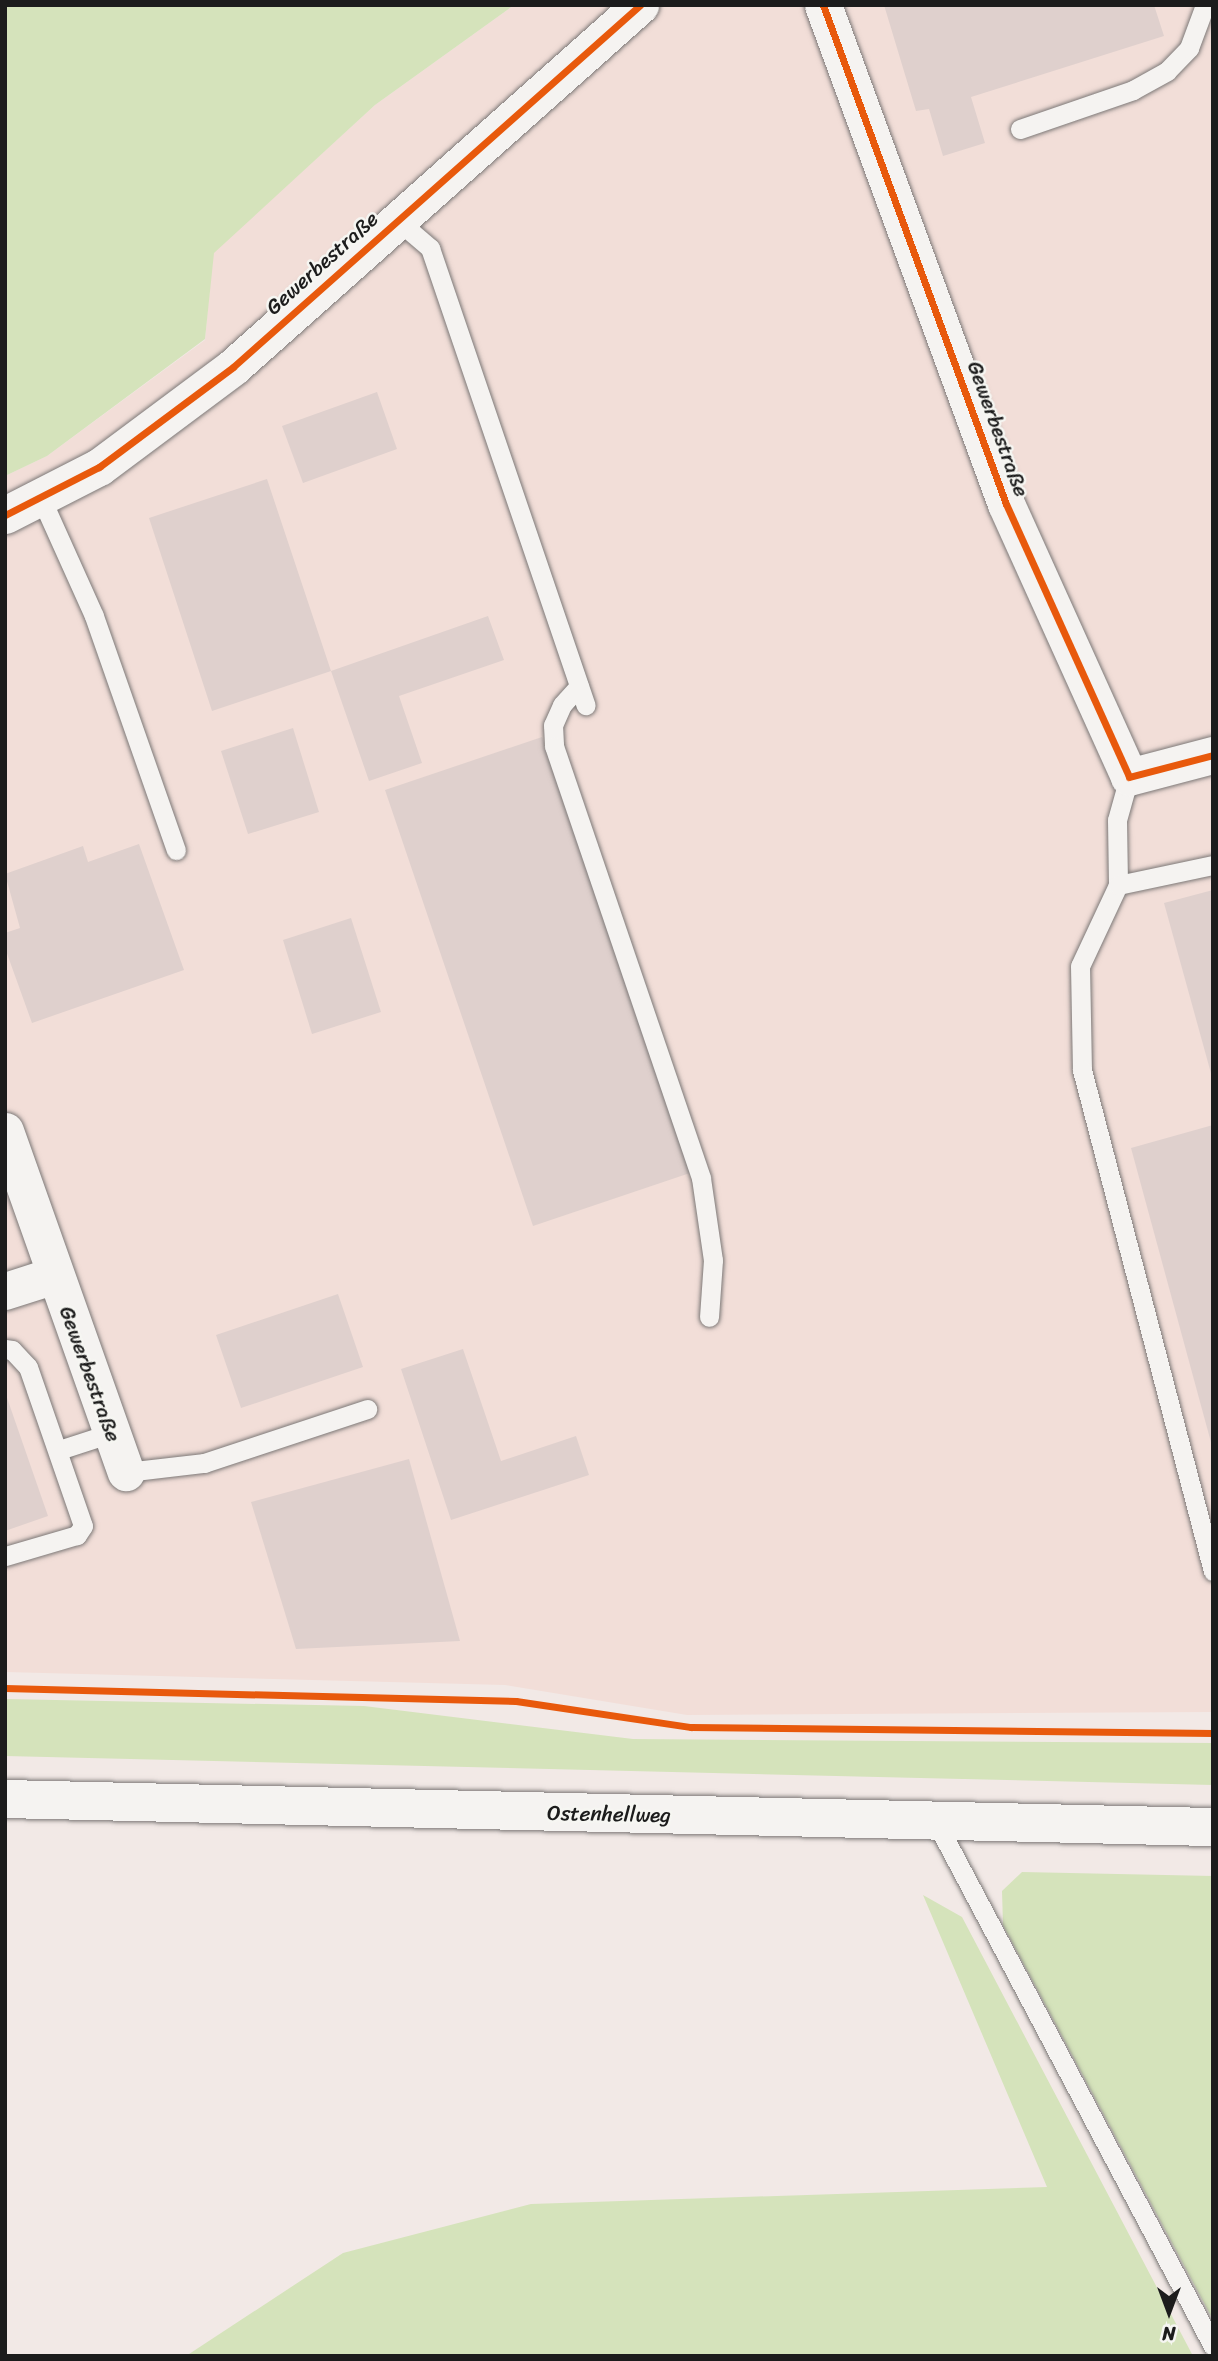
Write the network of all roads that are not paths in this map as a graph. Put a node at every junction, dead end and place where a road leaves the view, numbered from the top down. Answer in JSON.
{"nodes":[{"id":1,"x":640,"y":5,"type":"edge"},
{"id":2,"x":823,"y":5,"type":"edge"},
{"id":3,"x":1205,"y":5,"type":"edge"},
{"id":4,"x":1020,"y":129,"type":"dead end"},
{"id":5,"x":396,"y":219,"type":"junction"},
{"id":6,"x":41,"y":498,"type":"junction"},
{"id":7,"x":5,"y":515,"type":"edge"},
{"id":8,"x":579,"y":686,"type":"junction"},
{"id":9,"x":586,"y":705,"type":"dead end"},
{"id":10,"x":1213,"y":755,"type":"edge"},
{"id":11,"x":1129,"y":777,"type":"junction"},
{"id":12,"x":176,"y":850,"type":"dead end"},
{"id":13,"x":1213,"y":865,"type":"edge"},
{"id":14,"x":1118,"y":885,"type":"junction"},
{"id":15,"x":5,"y":1131,"type":"edge"},
{"id":16,"x":55,"y":1275,"type":"junction"},
{"id":17,"x":5,"y":1291,"type":"edge"},
{"id":18,"x":709,"y":1317,"type":"dead end"},
{"id":19,"x":5,"y":1349,"type":"edge"},
{"id":20,"x":367,"y":1409,"type":"dead end"},
{"id":21,"x":111,"y":1433,"type":"junction"},
{"id":22,"x":58,"y":1450,"type":"junction"},
{"id":23,"x":126,"y":1472,"type":"joint"},
{"id":24,"x":5,"y":1556,"type":"edge"},
{"id":25,"x":1213,"y":1571,"type":"edge"},
{"id":26,"x":5,"y":1799,"type":"edge"},
{"id":27,"x":936,"y":1822,"type":"junction"},
{"id":28,"x":1213,"y":1827,"type":"edge"},
{"id":29,"x":1213,"y":2346,"type":"edge"}],
"edges":[{"from":1,"to":5,"type":"street","name":"Gewerbestraße"},
{"from":2,"to":11,"type":"street","name":"Gewerbestraße"},
{"from":3,"to":4,"type":"lane"},
{"from":5,"to":6,"type":"street","name":"Gewerbestraße"},
{"from":5,"to":8,"type":"lane","name":"Gewerbestraße"},
{"from":6,"to":7,"type":"street","name":"Gewerbestraße"},
{"from":6,"to":12,"type":"lane"},
{"from":8,"to":9,"type":"lane","name":"Gewerbestraße"},
{"from":8,"to":18,"type":"lane"},
{"from":10,"to":11,"type":"street"},
{"from":11,"to":14,"type":"lane"},
{"from":13,"to":14,"type":"lane"},
{"from":14,"to":25,"type":"lane"},
{"from":15,"to":16,"type":"street","name":"Gewerbestraße"},
{"from":16,"to":17,"type":"street"},
{"from":16,"to":21,"type":"street","name":"Gewerbestraße"},
{"from":19,"to":22,"type":"lane"},
{"from":20,"to":23,"type":"lane"},
{"from":21,"to":22,"type":"lane"},
{"from":21,"to":23,"type":"street","name":"Gewerbestraße"},
{"from":22,"to":24,"type":"lane"},
{"from":26,"to":27,"type":"main road","name":"Ostenhellweg"},
{"from":27,"to":28,"type":"main road","name":"Ostenhellweg"},
{"from":27,"to":29,"type":"lane"}]}
